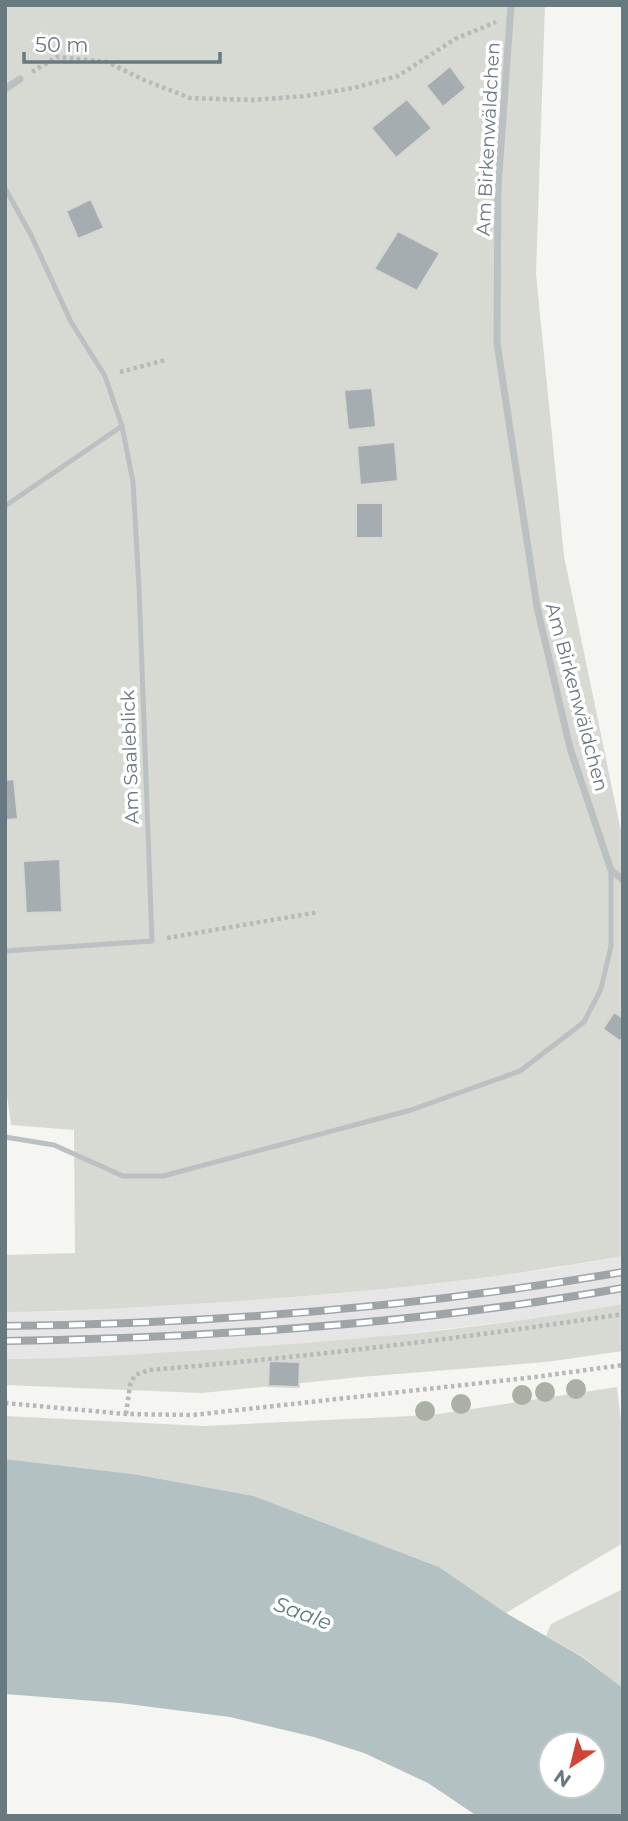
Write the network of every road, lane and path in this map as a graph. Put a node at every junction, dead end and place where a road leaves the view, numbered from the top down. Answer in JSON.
{"nodes":[{"id":1,"x":511,"y":5,"type":"edge"},
{"id":2,"x":510,"y":17,"type":"junction"},
{"id":3,"x":20,"y":79,"type":"joint"},
{"id":4,"x":5,"y":89,"type":"edge"},
{"id":5,"x":5,"y":188,"type":"edge"},
{"id":6,"x":166,"y":360,"type":"dead end"},
{"id":7,"x":105,"y":376,"type":"junction"},
{"id":8,"x":122,"y":426,"type":"junction"},
{"id":9,"x":5,"y":506,"type":"edge"},
{"id":10,"x":611,"y":870,"type":"junction"},
{"id":11,"x":623,"y":880,"type":"edge"},
{"id":12,"x":320,"y":912,"type":"dead end"},
{"id":13,"x":152,"y":941,"type":"junction"},
{"id":14,"x":5,"y":951,"type":"edge"},
{"id":15,"x":5,"y":1137,"type":"edge"},
{"id":16,"x":623,"y":1314,"type":"edge"},
{"id":17,"x":623,"y":1365,"type":"edge"},
{"id":18,"x":5,"y":1403,"type":"edge"},
{"id":19,"x":126,"y":1414,"type":"junction"}],
"edges":[{"from":1,"to":2,"type":"street","name":"Am Birkenwäldchen"},
{"from":2,"to":3,"type":"path"},
{"from":2,"to":10,"type":"street","name":"Am Birkenwäldchen"},
{"from":3,"to":4,"type":"street"},
{"from":5,"to":7,"type":"lane","name":"Am Saaleblick"},
{"from":6,"to":7,"type":"path"},
{"from":7,"to":8,"type":"lane","name":"Am Saaleblick"},
{"from":8,"to":9,"type":"lane"},
{"from":8,"to":13,"type":"lane","name":"Am Saaleblick"},
{"from":10,"to":11,"type":"street"},
{"from":10,"to":15,"type":"lane","name":"Am Birkenwäldchen"},
{"from":12,"to":13,"type":"path"},
{"from":13,"to":14,"type":"lane"},
{"from":16,"to":19,"type":"path"},
{"from":17,"to":19,"type":"path"},
{"from":18,"to":19,"type":"path"}]}
